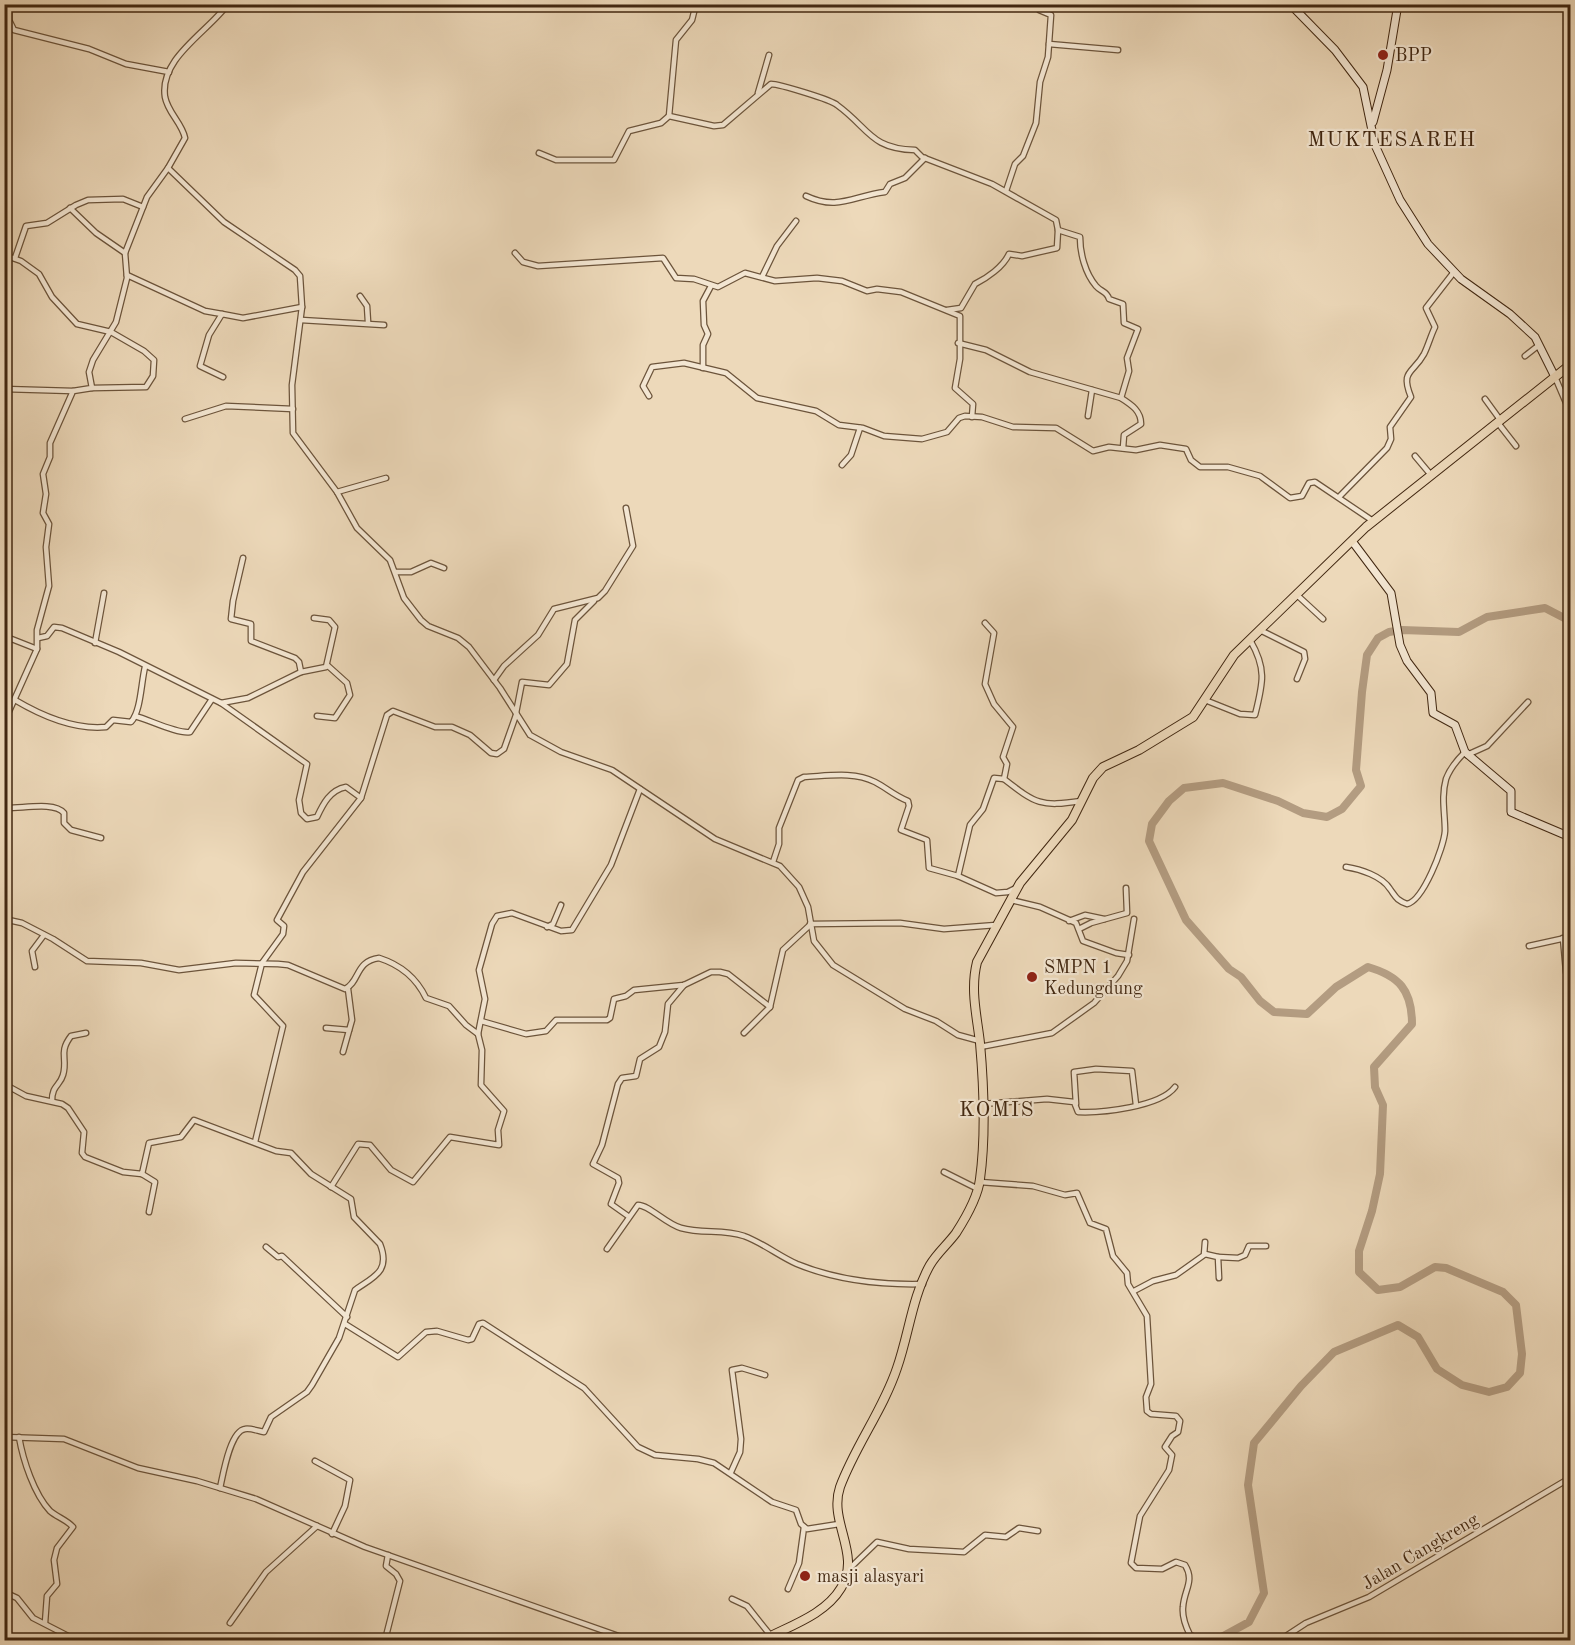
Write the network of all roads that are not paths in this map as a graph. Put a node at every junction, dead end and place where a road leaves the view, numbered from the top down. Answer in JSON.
{"nodes":[{"id":1,"x":228,"y":4,"type":"edge"},
{"id":2,"x":696,"y":4,"type":"edge"},
{"id":3,"x":1038,"y":4,"type":"edge"},
{"id":4,"x":1290,"y":4,"type":"edge"},
{"id":5,"x":1398,"y":4,"type":"edge"},
{"id":6,"x":8,"y":5,"type":"edge"},
{"id":7,"x":1049,"y":44,"type":"junction"},
{"id":8,"x":1118,"y":50,"type":"dead end"},
{"id":9,"x":769,"y":55,"type":"dead end"},
{"id":10,"x":169,"y":72,"type":"junction"},
{"id":11,"x":757,"y":96,"type":"junction"},
{"id":12,"x":669,"y":116,"type":"junction"},
{"id":13,"x":1372,"y":124,"type":"junction"},
{"id":14,"x":539,"y":153,"type":"dead end"},
{"id":15,"x":925,"y":158,"type":"junction"},
{"id":16,"x":168,"y":168,"type":"junction"},
{"id":17,"x":1006,"y":191,"type":"junction"},
{"id":18,"x":806,"y":196,"type":"dead end"},
{"id":19,"x":143,"y":207,"type":"junction"},
{"id":20,"x":70,"y":208,"type":"junction"},
{"id":21,"x":796,"y":221,"type":"dead end"},
{"id":22,"x":1058,"y":230,"type":"junction"},
{"id":23,"x":125,"y":253,"type":"junction"},
{"id":24,"x":515,"y":253,"type":"dead end"},
{"id":25,"x":4,"y":255,"type":"edge"},
{"id":26,"x":15,"y":258,"type":"junction"},
{"id":27,"x":1454,"y":272,"type":"junction"},
{"id":28,"x":127,"y":275,"type":"junction"},
{"id":29,"x":762,"y":277,"type":"junction"},
{"id":30,"x":711,"y":286,"type":"junction"},
{"id":31,"x":360,"y":296,"type":"dead end"},
{"id":32,"x":302,"y":307,"type":"junction"},
{"id":33,"x":942,"y":310,"type":"junction"},
{"id":34,"x":222,"y":314,"type":"junction"},
{"id":35,"x":301,"y":320,"type":"junction"},
{"id":36,"x":368,"y":322,"type":"junction"},
{"id":37,"x":384,"y":325,"type":"dead end"},
{"id":38,"x":111,"y":332,"type":"junction"},
{"id":39,"x":958,"y":343,"type":"junction"},
{"id":40,"x":1540,"y":345,"type":"junction"},
{"id":41,"x":1525,"y":356,"type":"dead end"},
{"id":42,"x":1570,"y":365,"type":"edge"},
{"id":43,"x":703,"y":368,"type":"junction"},
{"id":44,"x":223,"y":377,"type":"dead end"},
{"id":45,"x":1555,"y":377,"type":"junction"},
{"id":46,"x":92,"y":388,"type":"junction"},
{"id":47,"x":4,"y":389,"type":"edge"},
{"id":48,"x":1092,"y":390,"type":"junction"},
{"id":49,"x":73,"y":391,"type":"junction"},
{"id":50,"x":650,"y":396,"type":"dead end"},
{"id":51,"x":1121,"y":398,"type":"junction"},
{"id":52,"x":1485,"y":399,"type":"dead end"},
{"id":53,"x":293,"y":409,"type":"junction"},
{"id":54,"x":1570,"y":412,"type":"edge"},
{"id":55,"x":1088,"y":416,"type":"dead end"},
{"id":56,"x":972,"y":417,"type":"junction"},
{"id":57,"x":184,"y":419,"type":"dead end"},
{"id":58,"x":1499,"y":422,"type":"junction"},
{"id":59,"x":860,"y":428,"type":"junction"},
{"id":60,"x":1516,"y":446,"type":"dead end"},
{"id":61,"x":1123,"y":448,"type":"junction"},
{"id":62,"x":1415,"y":456,"type":"dead end"},
{"id":63,"x":843,"y":465,"type":"dead end"},
{"id":64,"x":1431,"y":475,"type":"junction"},
{"id":65,"x":386,"y":478,"type":"dead end"},
{"id":66,"x":337,"y":492,"type":"junction"},
{"id":67,"x":1339,"y":497,"type":"junction"},
{"id":68,"x":626,"y":508,"type":"dead end"},
{"id":69,"x":1373,"y":520,"type":"junction"},
{"id":70,"x":1353,"y":541,"type":"junction"},
{"id":71,"x":243,"y":558,"type":"dead end"},
{"id":72,"x":444,"y":568,"type":"dead end"},
{"id":73,"x":396,"y":572,"type":"junction"},
{"id":74,"x":104,"y":593,"type":"dead end"},
{"id":75,"x":1297,"y":595,"type":"junction"},
{"id":76,"x":597,"y":598,"type":"junction"},
{"id":77,"x":314,"y":618,"type":"dead end"},
{"id":78,"x":1323,"y":619,"type":"dead end"},
{"id":79,"x":985,"y":623,"type":"dead end"},
{"id":80,"x":1260,"y":630,"type":"junction"},
{"id":81,"x":4,"y":636,"type":"edge"},
{"id":82,"x":38,"y":638,"type":"junction"},
{"id":83,"x":1250,"y":640,"type":"junction"},
{"id":84,"x":95,"y":643,"type":"junction"},
{"id":85,"x":37,"y":649,"type":"junction"},
{"id":86,"x":327,"y":665,"type":"junction"},
{"id":87,"x":145,"y":667,"type":"junction"},
{"id":88,"x":301,"y":672,"type":"junction"},
{"id":89,"x":1297,"y":679,"type":"dead end"},
{"id":90,"x":494,"y":680,"type":"junction"},
{"id":91,"x":212,"y":699,"type":"junction"},
{"id":92,"x":1205,"y":699,"type":"junction"},
{"id":93,"x":15,"y":700,"type":"junction"},
{"id":94,"x":1528,"y":702,"type":"dead end"},
{"id":95,"x":221,"y":703,"type":"junction"},
{"id":96,"x":516,"y":714,"type":"junction"},
{"id":97,"x":135,"y":716,"type":"junction"},
{"id":98,"x":317,"y":716,"type":"dead end"},
{"id":99,"x":1466,"y":753,"type":"junction"},
{"id":100,"x":4,"y":755,"type":"edge"},
{"id":101,"x":1004,"y":778,"type":"junction"},
{"id":102,"x":640,"y":789,"type":"junction"},
{"id":103,"x":361,"y":798,"type":"junction"},
{"id":104,"x":1082,"y":801,"type":"junction"},
{"id":105,"x":4,"y":808,"type":"edge"},
{"id":106,"x":1570,"y":837,"type":"edge"},
{"id":107,"x":101,"y":838,"type":"dead end"},
{"id":108,"x":773,"y":862,"type":"junction"},
{"id":109,"x":1346,"y":867,"type":"dead end"},
{"id":110,"x":958,"y":876,"type":"junction"},
{"id":111,"x":1020,"y":883,"type":"junction"},
{"id":112,"x":1126,"y":888,"type":"dead end"},
{"id":113,"x":1011,"y":900,"type":"junction"},
{"id":114,"x":561,"y":905,"type":"dead end"},
{"id":115,"x":4,"y":919,"type":"edge"},
{"id":116,"x":1104,"y":919,"type":"junction"},
{"id":117,"x":1134,"y":919,"type":"dead end"},
{"id":118,"x":1069,"y":921,"type":"junction"},
{"id":119,"x":1568,"y":922,"type":"dead end"},
{"id":120,"x":810,"y":925,"type":"junction"},
{"id":121,"x":996,"y":925,"type":"junction"},
{"id":122,"x":547,"y":927,"type":"junction"},
{"id":123,"x":1079,"y":929,"type":"junction"},
{"id":124,"x":44,"y":934,"type":"junction"},
{"id":125,"x":1567,"y":937,"type":"edge"},
{"id":126,"x":1529,"y":946,"type":"dead end"},
{"id":127,"x":1130,"y":955,"type":"junction"},
{"id":128,"x":262,"y":963,"type":"junction"},
{"id":129,"x":34,"y":967,"type":"dead end"},
{"id":130,"x":1566,"y":972,"type":"dead end"},
{"id":131,"x":684,"y":985,"type":"junction"},
{"id":132,"x":348,"y":989,"type":"junction"},
{"id":133,"x":770,"y":1007,"type":"junction"},
{"id":134,"x":481,"y":1021,"type":"junction"},
{"id":135,"x":326,"y":1028,"type":"dead end"},
{"id":136,"x":349,"y":1030,"type":"junction"},
{"id":137,"x":86,"y":1033,"type":"dead end"},
{"id":138,"x":744,"y":1033,"type":"dead end"},
{"id":139,"x":478,"y":1034,"type":"junction"},
{"id":140,"x":980,"y":1044,"type":"junction"},
{"id":141,"x":343,"y":1052,"type":"dead end"},
{"id":142,"x":4,"y":1084,"type":"edge"},
{"id":143,"x":1175,"y":1087,"type":"dead end"},
{"id":144,"x":52,"y":1101,"type":"junction"},
{"id":145,"x":983,"y":1104,"type":"junction"},
{"id":146,"x":1076,"y":1104,"type":"junction"},
{"id":147,"x":1136,"y":1105,"type":"junction"},
{"id":148,"x":255,"y":1142,"type":"junction"},
{"id":149,"x":944,"y":1172,"type":"dead end"},
{"id":150,"x":142,"y":1174,"type":"junction"},
{"id":151,"x":979,"y":1186,"type":"junction"},
{"id":152,"x":331,"y":1187,"type":"junction"},
{"id":153,"x":149,"y":1212,"type":"dead end"},
{"id":154,"x":628,"y":1216,"type":"junction"},
{"id":155,"x":1205,"y":1242,"type":"dead end"},
{"id":156,"x":1266,"y":1246,"type":"dead end"},
{"id":157,"x":266,"y":1247,"type":"dead end"},
{"id":158,"x":607,"y":1249,"type":"dead end"},
{"id":159,"x":1205,"y":1254,"type":"junction"},
{"id":160,"x":1218,"y":1257,"type":"junction"},
{"id":161,"x":1219,"y":1278,"type":"dead end"},
{"id":162,"x":923,"y":1284,"type":"junction"},
{"id":163,"x":1134,"y":1291,"type":"junction"},
{"id":164,"x":347,"y":1317,"type":"junction"},
{"id":165,"x":345,"y":1324,"type":"junction"},
{"id":166,"x":765,"y":1375,"type":"dead end"},
{"id":167,"x":4,"y":1437,"type":"edge"},
{"id":168,"x":19,"y":1437,"type":"junction"},
{"id":169,"x":315,"y":1461,"type":"dead end"},
{"id":170,"x":730,"y":1472,"type":"junction"},
{"id":171,"x":1570,"y":1478,"type":"edge"},
{"id":172,"x":220,"y":1488,"type":"junction"},
{"id":173,"x":839,"y":1524,"type":"junction"},
{"id":174,"x":317,"y":1526,"type":"junction"},
{"id":175,"x":804,"y":1527,"type":"junction"},
{"id":176,"x":1038,"y":1531,"type":"dead end"},
{"id":177,"x":332,"y":1534,"type":"junction"},
{"id":178,"x":388,"y":1555,"type":"junction"},
{"id":179,"x":847,"y":1571,"type":"junction"},
{"id":180,"x":788,"y":1589,"type":"dead end"},
{"id":181,"x":4,"y":1592,"type":"edge"},
{"id":182,"x":732,"y":1599,"type":"dead end"},
{"id":183,"x":45,"y":1623,"type":"junction"},
{"id":184,"x":230,"y":1623,"type":"dead end"},
{"id":185,"x":771,"y":1636,"type":"junction"},
{"id":186,"x":76,"y":1641,"type":"edge"},
{"id":187,"x":386,"y":1641,"type":"edge"},
{"id":188,"x":630,"y":1641,"type":"edge"},
{"id":189,"x":763,"y":1641,"type":"edge"},
{"id":190,"x":1202,"y":1641,"type":"edge"},
{"id":191,"x":1280,"y":1641,"type":"edge"}],
"edges":[{"from":1,"to":10,"type":"street"},
{"from":2,"to":12,"type":"street"},
{"from":3,"to":7,"type":"street"},
{"from":4,"to":13,"type":"street"},
{"from":5,"to":13,"type":"street"},
{"from":6,"to":10,"type":"street"},
{"from":7,"to":8,"type":"street"},
{"from":7,"to":17,"type":"street"},
{"from":9,"to":11,"type":"street"},
{"from":10,"to":16,"type":"street"},
{"from":11,"to":12,"type":"street"},
{"from":11,"to":15,"type":"street"},
{"from":12,"to":14,"type":"street"},
{"from":13,"to":27,"type":"street"},
{"from":15,"to":17,"type":"street"},
{"from":15,"to":18,"type":"street"},
{"from":16,"to":19,"type":"street"},
{"from":16,"to":32,"type":"street"},
{"from":17,"to":22,"type":"street"},
{"from":19,"to":20,"type":"street"},
{"from":19,"to":23,"type":"street"},
{"from":20,"to":23,"type":"street"},
{"from":20,"to":26,"type":"street"},
{"from":21,"to":29,"type":"street"},
{"from":22,"to":33,"type":"street"},
{"from":22,"to":51,"type":"street"},
{"from":23,"to":28,"type":"street"},
{"from":24,"to":30,"type":"street"},
{"from":25,"to":26,"type":"street"},
{"from":26,"to":38,"type":"street"},
{"from":27,"to":40,"type":"street"},
{"from":27,"to":67,"type":"street"},
{"from":28,"to":34,"type":"street"},
{"from":28,"to":38,"type":"street"},
{"from":29,"to":30,"type":"street"},
{"from":29,"to":33,"type":"street"},
{"from":30,"to":43,"type":"street"},
{"from":31,"to":36,"type":"street"},
{"from":32,"to":34,"type":"street"},
{"from":32,"to":35,"type":"street"},
{"from":33,"to":39,"type":"street"},
{"from":34,"to":44,"type":"street"},
{"from":35,"to":36,"type":"street"},
{"from":35,"to":53,"type":"street"},
{"from":36,"to":37,"type":"street"},
{"from":38,"to":46,"type":"street"},
{"from":38,"to":46,"type":"street"},
{"from":39,"to":48,"type":"street"},
{"from":39,"to":56,"type":"street"},
{"from":40,"to":41,"type":"street"},
{"from":40,"to":45,"type":"street"},
{"from":42,"to":45,"type":"main road"},
{"from":43,"to":50,"type":"street"},
{"from":43,"to":59,"type":"street"},
{"from":45,"to":54,"type":"street"},
{"from":45,"to":58,"type":"main road"},
{"from":46,"to":49,"type":"street"},
{"from":47,"to":49,"type":"street"},
{"from":48,"to":51,"type":"street"},
{"from":48,"to":55,"type":"street"},
{"from":49,"to":82,"type":"street"},
{"from":51,"to":61,"type":"street"},
{"from":52,"to":58,"type":"street"},
{"from":53,"to":57,"type":"street"},
{"from":53,"to":66,"type":"street"},
{"from":56,"to":59,"type":"street"},
{"from":56,"to":61,"type":"street"},
{"from":58,"to":60,"type":"street"},
{"from":58,"to":64,"type":"main road"},
{"from":59,"to":63,"type":"street"},
{"from":61,"to":67,"type":"street"},
{"from":62,"to":64,"type":"street"},
{"from":64,"to":69,"type":"main road"},
{"from":65,"to":66,"type":"street"},
{"from":66,"to":73,"type":"street"},
{"from":67,"to":69,"type":"street"},
{"from":68,"to":76,"type":"street"},
{"from":69,"to":70,"type":"main road"},
{"from":70,"to":75,"type":"main road"},
{"from":70,"to":99,"type":"street"},
{"from":71,"to":88,"type":"street"},
{"from":72,"to":73,"type":"street"},
{"from":73,"to":90,"type":"street"},
{"from":74,"to":84,"type":"street"},
{"from":75,"to":78,"type":"street"},
{"from":75,"to":80,"type":"main road"},
{"from":76,"to":90,"type":"street"},
{"from":76,"to":96,"type":"street"},
{"from":77,"to":86,"type":"street"},
{"from":79,"to":101,"type":"street"},
{"from":80,"to":83,"type":"main road"},
{"from":80,"to":89,"type":"street"},
{"from":81,"to":85,"type":"street"},
{"from":82,"to":84,"type":"street"},
{"from":82,"to":85,"type":"street"},
{"from":83,"to":92,"type":"main road"},
{"from":83,"to":92,"type":"street"},
{"from":84,"to":87,"type":"street"},
{"from":85,"to":93,"type":"street"},
{"from":86,"to":88,"type":"street"},
{"from":86,"to":98,"type":"street"},
{"from":87,"to":91,"type":"street"},
{"from":87,"to":97,"type":"street"},
{"from":88,"to":95,"type":"street"},
{"from":90,"to":96,"type":"street"},
{"from":91,"to":95,"type":"street"},
{"from":91,"to":97,"type":"street"},
{"from":92,"to":104,"type":"main road"},
{"from":93,"to":97,"type":"street"},
{"from":93,"to":100,"type":"street"},
{"from":94,"to":99,"type":"street"},
{"from":95,"to":103,"type":"street"},
{"from":96,"to":102,"type":"street"},
{"from":96,"to":103,"type":"street"},
{"from":99,"to":106,"type":"street"},
{"from":99,"to":109,"type":"street"},
{"from":101,"to":104,"type":"street"},
{"from":101,"to":110,"type":"street"},
{"from":102,"to":108,"type":"street"},
{"from":102,"to":122,"type":"street"},
{"from":103,"to":128,"type":"street"},
{"from":104,"to":111,"type":"main road"},
{"from":105,"to":107,"type":"street"},
{"from":108,"to":110,"type":"street"},
{"from":108,"to":120,"type":"street"},
{"from":110,"to":111,"type":"street"},
{"from":111,"to":113,"type":"main road"},
{"from":112,"to":116,"type":"street"},
{"from":113,"to":118,"type":"street"},
{"from":113,"to":121,"type":"main road"},
{"from":114,"to":122,"type":"street"},
{"from":115,"to":124,"type":"street"},
{"from":116,"to":118,"type":"street"},
{"from":116,"to":123,"type":"street"},
{"from":117,"to":127,"type":"street"},
{"from":118,"to":123,"type":"street"},
{"from":119,"to":125,"type":"street"},
{"from":120,"to":121,"type":"street"},
{"from":120,"to":133,"type":"street"},
{"from":120,"to":140,"type":"street"},
{"from":121,"to":140,"type":"main road"},
{"from":122,"to":134,"type":"street"},
{"from":123,"to":127,"type":"street"},
{"from":124,"to":128,"type":"street"},
{"from":124,"to":129,"type":"street"},
{"from":125,"to":126,"type":"street"},
{"from":125,"to":130,"type":"street"},
{"from":127,"to":140,"type":"street"},
{"from":128,"to":132,"type":"street"},
{"from":128,"to":148,"type":"street"},
{"from":131,"to":133,"type":"street"},
{"from":131,"to":134,"type":"street"},
{"from":131,"to":154,"type":"street"},
{"from":132,"to":136,"type":"street"},
{"from":132,"to":139,"type":"street"},
{"from":133,"to":138,"type":"street"},
{"from":134,"to":139,"type":"street"},
{"from":135,"to":136,"type":"street"},
{"from":136,"to":141,"type":"street"},
{"from":137,"to":144,"type":"street"},
{"from":139,"to":152,"type":"street"},
{"from":140,"to":145,"type":"main road"},
{"from":142,"to":144,"type":"street"},
{"from":143,"to":147,"type":"street"},
{"from":144,"to":150,"type":"street"},
{"from":145,"to":146,"type":"street"},
{"from":145,"to":151,"type":"main road"},
{"from":146,"to":147,"type":"street"},
{"from":146,"to":147,"type":"street"},
{"from":148,"to":150,"type":"street"},
{"from":148,"to":152,"type":"street"},
{"from":149,"to":151,"type":"street"},
{"from":150,"to":153,"type":"street"},
{"from":151,"to":162,"type":"main road"},
{"from":151,"to":163,"type":"street"},
{"from":152,"to":164,"type":"street"},
{"from":154,"to":158,"type":"street"},
{"from":154,"to":162,"type":"street"},
{"from":155,"to":159,"type":"street"},
{"from":156,"to":160,"type":"street"},
{"from":157,"to":164,"type":"street"},
{"from":159,"to":160,"type":"street"},
{"from":159,"to":163,"type":"street"},
{"from":160,"to":161,"type":"street"},
{"from":162,"to":173,"type":"main road"},
{"from":163,"to":190,"type":"street"},
{"from":164,"to":165,"type":"street"},
{"from":165,"to":170,"type":"street"},
{"from":165,"to":172,"type":"street"},
{"from":166,"to":170,"type":"street"},
{"from":167,"to":168,"type":"street"},
{"from":168,"to":172,"type":"street"},
{"from":168,"to":183,"type":"street"},
{"from":169,"to":177,"type":"street"},
{"from":170,"to":175,"type":"street"},
{"from":171,"to":191,"type":"street","name":"Jalan Cangkreng"},
{"from":172,"to":174,"type":"street"},
{"from":173,"to":175,"type":"street"},
{"from":173,"to":179,"type":"main road"},
{"from":174,"to":177,"type":"street"},
{"from":174,"to":184,"type":"street"},
{"from":175,"to":180,"type":"street"},
{"from":176,"to":179,"type":"street"},
{"from":177,"to":178,"type":"street"},
{"from":178,"to":187,"type":"street"},
{"from":178,"to":188,"type":"street"},
{"from":179,"to":185,"type":"main road"},
{"from":181,"to":183,"type":"street"},
{"from":182,"to":185,"type":"street"},
{"from":183,"to":186,"type":"street"},
{"from":185,"to":189,"type":"main road"}]}
